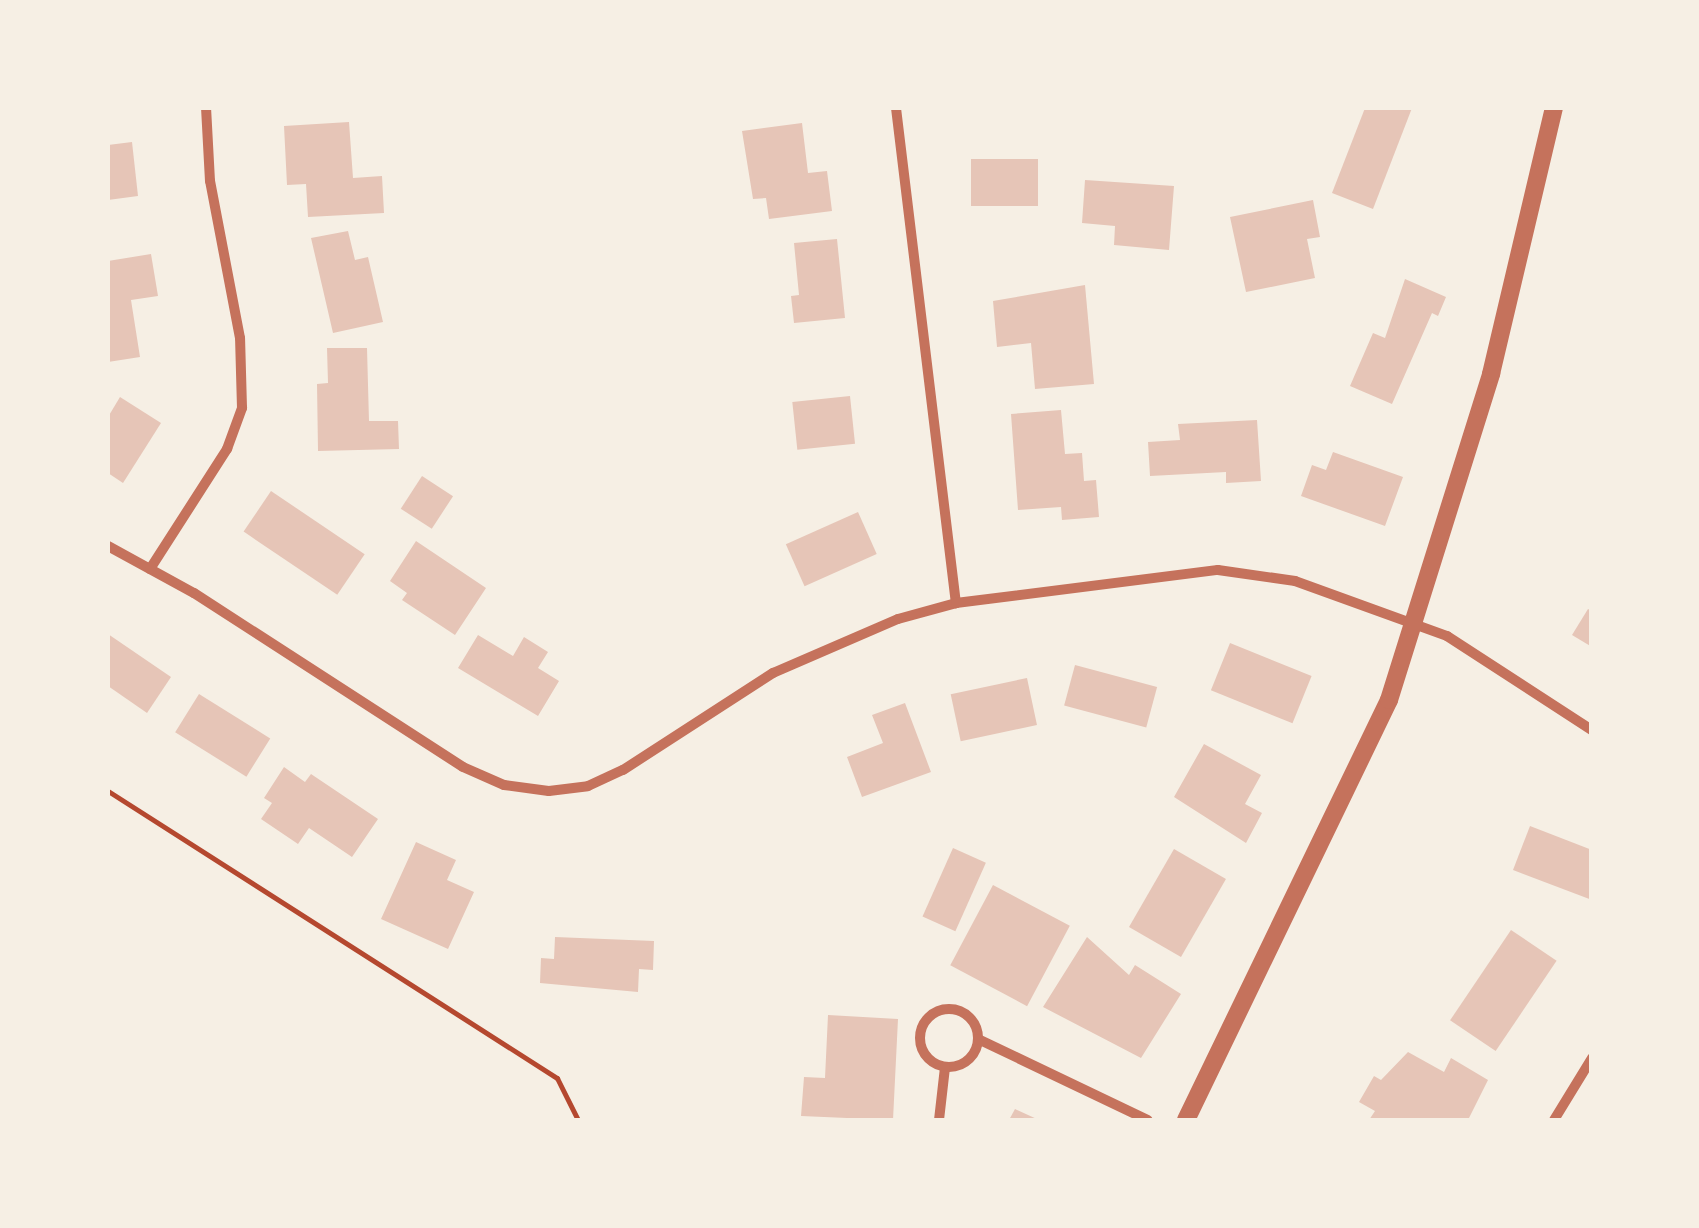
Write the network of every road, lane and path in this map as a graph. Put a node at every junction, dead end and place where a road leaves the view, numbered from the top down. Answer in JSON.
{"nodes":[{"id":1,"x":206,"y":108,"type":"edge"},
{"id":2,"x":896,"y":108,"type":"edge"},
{"id":3,"x":1554,"y":108,"type":"edge"},
{"id":4,"x":108,"y":546,"type":"edge"},
{"id":5,"x":150,"y":569,"type":"junction"},
{"id":6,"x":956,"y":603,"type":"junction"},
{"id":7,"x":1414,"y":624,"type":"junction"},
{"id":8,"x":1592,"y":730,"type":"edge"},
{"id":9,"x":108,"y":791,"type":"edge"},
{"id":10,"x":978,"y":1039,"type":"junction"},
{"id":11,"x":1592,"y":1058,"type":"edge"},
{"id":12,"x":945,"y":1067,"type":"junction"},
{"id":13,"x":578,"y":1120,"type":"edge"},
{"id":14,"x":939,"y":1120,"type":"edge"},
{"id":15,"x":1148,"y":1120,"type":"edge"},
{"id":16,"x":1186,"y":1120,"type":"edge"},
{"id":17,"x":1554,"y":1120,"type":"edge"}],
"edges":[{"from":1,"to":5,"type":"street"},
{"from":2,"to":6,"type":"street"},
{"from":3,"to":7,"type":"street"},
{"from":4,"to":5,"type":"street"},
{"from":5,"to":6,"type":"street"},
{"from":6,"to":7,"type":"street"},
{"from":7,"to":8,"type":"street"},
{"from":7,"to":16,"type":"street"},
{"from":9,"to":13,"type":"path"},
{"from":10,"to":12,"type":"street"},
{"from":10,"to":12,"type":"street"},
{"from":10,"to":15,"type":"street"},
{"from":11,"to":17,"type":"street"},
{"from":12,"to":14,"type":"street"}]}
